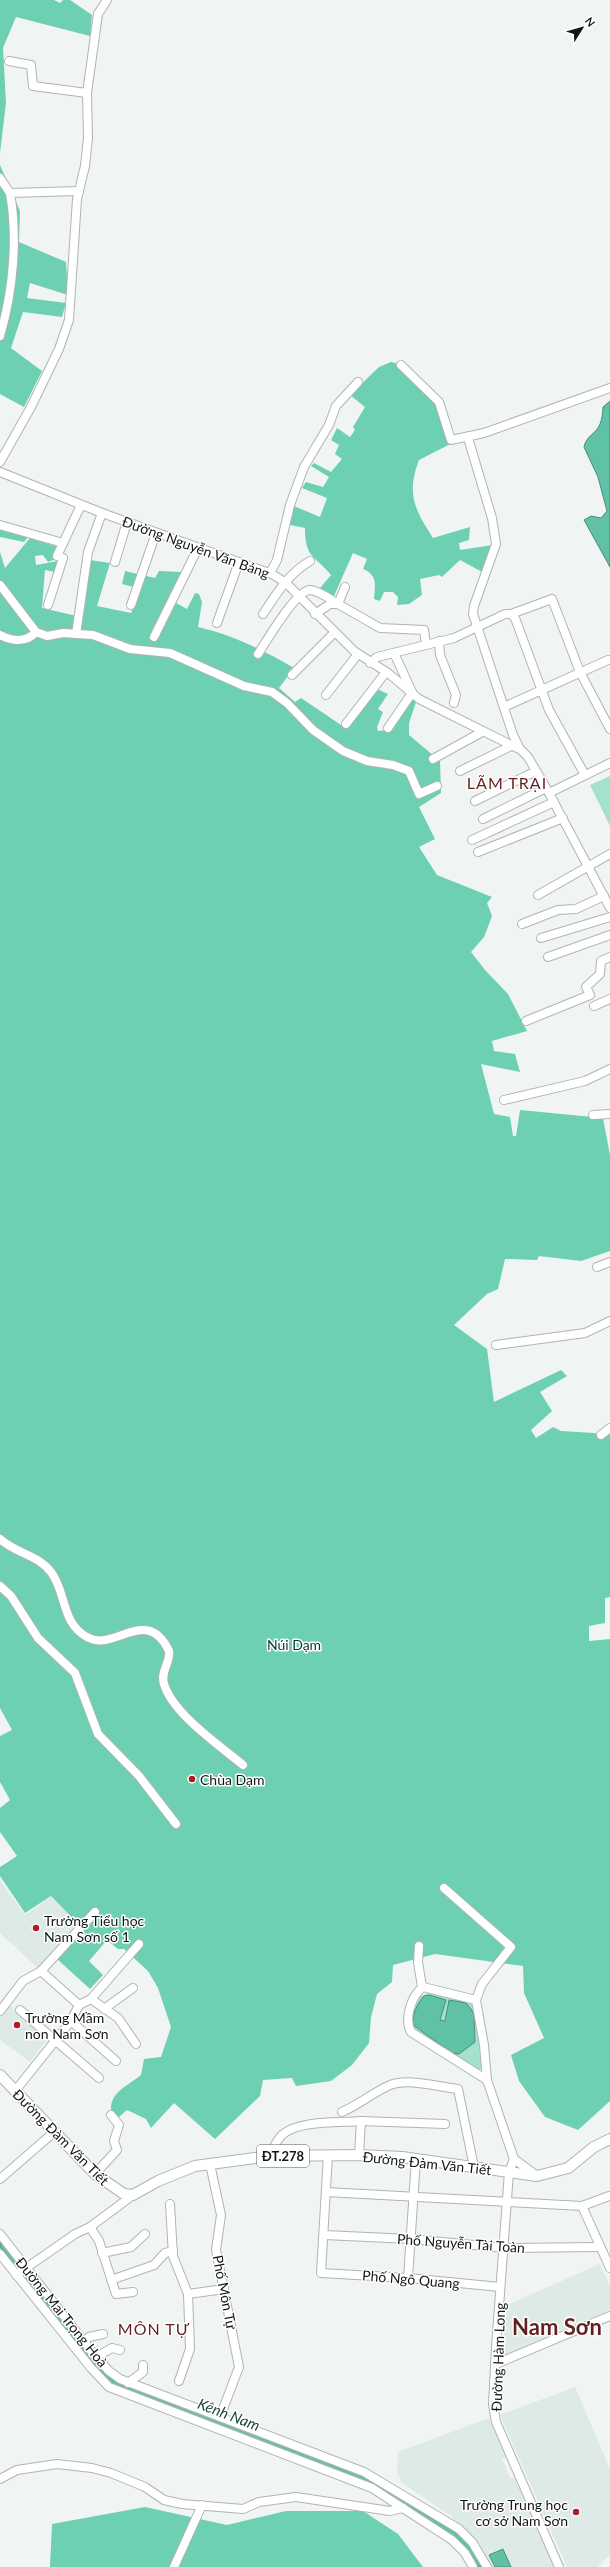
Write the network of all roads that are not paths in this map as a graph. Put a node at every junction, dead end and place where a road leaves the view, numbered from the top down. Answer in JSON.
{"nodes":[{"id":1,"x":107,"y":0,"type":"edge"},
{"id":2,"x":9,"y":61,"type":"dead end"},
{"id":3,"x":87,"y":93,"type":"junction"},
{"id":4,"x":0,"y":178,"type":"edge"},
{"id":5,"x":79,"y":191,"type":"junction"},
{"id":6,"x":10,"y":193,"type":"junction"},
{"id":7,"x":0,"y":336,"type":"edge"},
{"id":8,"x":400,"y":365,"type":"dead end"},
{"id":9,"x":358,"y":382,"type":"dead end"},
{"id":10,"x":610,"y":388,"type":"edge"},
{"id":11,"x":468,"y":438,"type":"junction"},
{"id":12,"x":0,"y":462,"type":"edge"},
{"id":13,"x":0,"y":472,"type":"edge"},
{"id":14,"x":81,"y":505,"type":"junction"},
{"id":15,"x":102,"y":513,"type":"junction"},
{"id":16,"x":127,"y":522,"type":"junction"},
{"id":17,"x":0,"y":525,"type":"edge"},
{"id":18,"x":156,"y":533,"type":"junction"},
{"id":19,"x":63,"y":542,"type":"junction"},
{"id":20,"x":198,"y":548,"type":"junction"},
{"id":21,"x":310,"y":561,"type":"dead end"},
{"id":22,"x":115,"y":562,"type":"dead end"},
{"id":23,"x":239,"y":562,"type":"junction"},
{"id":24,"x":270,"y":573,"type":"junction"},
{"id":25,"x":284,"y":582,"type":"junction"},
{"id":26,"x":0,"y":584,"type":"edge"},
{"id":27,"x":345,"y":587,"type":"dead end"},
{"id":28,"x":298,"y":596,"type":"junction"},
{"id":29,"x":338,"y":604,"type":"junction"},
{"id":30,"x":48,"y":605,"type":"dead end"},
{"id":31,"x":131,"y":605,"type":"dead end"},
{"id":32,"x":263,"y":614,"type":"dead end"},
{"id":33,"x":315,"y":614,"type":"junction"},
{"id":34,"x":511,"y":614,"type":"junction"},
{"id":35,"x":217,"y":623,"type":"dead end"},
{"id":36,"x":478,"y":628,"type":"junction"},
{"id":37,"x":36,"y":632,"type":"junction"},
{"id":38,"x":334,"y":633,"type":"junction"},
{"id":39,"x":76,"y":634,"type":"junction"},
{"id":40,"x":0,"y":636,"type":"edge"},
{"id":41,"x":154,"y":637,"type":"dead end"},
{"id":42,"x":439,"y":641,"type":"junction"},
{"id":43,"x":426,"y":645,"type":"junction"},
{"id":44,"x":394,"y":653,"type":"junction"},
{"id":45,"x":258,"y":654,"type":"dead end"},
{"id":46,"x":358,"y":654,"type":"junction"},
{"id":47,"x":608,"y":660,"type":"dead end"},
{"id":48,"x":370,"y":663,"type":"junction"},
{"id":49,"x":386,"y":672,"type":"junction"},
{"id":50,"x":580,"y":672,"type":"junction"},
{"id":51,"x":292,"y":675,"type":"dead end"},
{"id":52,"x":541,"y":690,"type":"junction"},
{"id":53,"x":413,"y":694,"type":"junction"},
{"id":54,"x":326,"y":695,"type":"dead end"},
{"id":55,"x":454,"y":703,"type":"dead end"},
{"id":56,"x":504,"y":707,"type":"junction"},
{"id":57,"x":346,"y":724,"type":"dead end"},
{"id":58,"x":388,"y":728,"type":"dead end"},
{"id":59,"x":610,"y":729,"type":"edge"},
{"id":60,"x":482,"y":732,"type":"junction"},
{"id":61,"x":513,"y":745,"type":"junction"},
{"id":62,"x":521,"y":750,"type":"junction"},
{"id":63,"x":432,"y":759,"type":"dead end"},
{"id":64,"x":610,"y":763,"type":"edge"},
{"id":65,"x":460,"y":771,"type":"dead end"},
{"id":66,"x":536,"y":771,"type":"junction"},
{"id":67,"x":585,"y":775,"type":"junction"},
{"id":68,"x":437,"y":786,"type":"dead end"},
{"id":69,"x":547,"y":791,"type":"junction"},
{"id":70,"x":475,"y":802,"type":"dead end"},
{"id":71,"x":554,"y":802,"type":"junction"},
{"id":72,"x":563,"y":818,"type":"junction"},
{"id":73,"x":483,"y":819,"type":"dead end"},
{"id":74,"x":472,"y":840,"type":"dead end"},
{"id":75,"x":478,"y":852,"type":"dead end"},
{"id":76,"x":610,"y":854,"type":"edge"},
{"id":77,"x":590,"y":867,"type":"junction"},
{"id":78,"x":538,"y":895,"type":"dead end"},
{"id":79,"x":604,"y":896,"type":"junction"},
{"id":80,"x":610,"y":908,"type":"edge"},
{"id":81,"x":610,"y":917,"type":"edge"},
{"id":82,"x":522,"y":924,"type":"dead end"},
{"id":83,"x":610,"y":935,"type":"edge"},
{"id":84,"x":541,"y":938,"type":"dead end"},
{"id":85,"x":548,"y":957,"type":"dead end"},
{"id":86,"x":610,"y":957,"type":"edge"},
{"id":87,"x":610,"y":999,"type":"edge"},
{"id":88,"x":594,"y":1006,"type":"dead end"},
{"id":89,"x":526,"y":1021,"type":"dead end"},
{"id":90,"x":610,"y":1069,"type":"edge"},
{"id":91,"x":504,"y":1100,"type":"dead end"},
{"id":92,"x":610,"y":1114,"type":"edge"},
{"id":93,"x":593,"y":1115,"type":"dead end"},
{"id":94,"x":610,"y":1262,"type":"edge"},
{"id":95,"x":597,"y":1267,"type":"dead end"},
{"id":96,"x":610,"y":1321,"type":"edge"},
{"id":97,"x":496,"y":1345,"type":"dead end"},
{"id":98,"x":610,"y":1428,"type":"edge"},
{"id":99,"x":601,"y":1435,"type":"dead end"},
{"id":100,"x":0,"y":1539,"type":"edge"},
{"id":101,"x":0,"y":1586,"type":"edge"},
{"id":102,"x":243,"y":1765,"type":"dead end"},
{"id":103,"x":176,"y":1824,"type":"dead end"},
{"id":104,"x":444,"y":1888,"type":"dead end"},
{"id":105,"x":96,"y":1912,"type":"dead end"},
{"id":106,"x":139,"y":1944,"type":"dead end"},
{"id":107,"x":419,"y":1946,"type":"dead end"},
{"id":108,"x":41,"y":1971,"type":"junction"},
{"id":109,"x":422,"y":1987,"type":"junction"},
{"id":110,"x":133,"y":1988,"type":"dead end"},
{"id":111,"x":91,"y":1999,"type":"junction"},
{"id":112,"x":476,"y":2000,"type":"junction"},
{"id":113,"x":79,"y":2006,"type":"junction"},
{"id":114,"x":104,"y":2009,"type":"junction"},
{"id":115,"x":20,"y":2010,"type":"dead end"},
{"id":116,"x":0,"y":2011,"type":"edge"},
{"id":117,"x":71,"y":2022,"type":"junction"},
{"id":118,"x":56,"y":2040,"type":"junction"},
{"id":119,"x":136,"y":2044,"type":"dead end"},
{"id":120,"x":116,"y":2062,"type":"dead end"},
{"id":121,"x":0,"y":2075,"type":"edge"},
{"id":122,"x":99,"y":2078,"type":"dead end"},
{"id":123,"x":487,"y":2080,"type":"junction"},
{"id":124,"x":15,"y":2091,"type":"junction"},
{"id":125,"x":342,"y":2112,"type":"dead end"},
{"id":126,"x":111,"y":2115,"type":"dead end"},
{"id":127,"x":361,"y":2121,"type":"junction"},
{"id":128,"x":445,"y":2124,"type":"dead end"},
{"id":129,"x":53,"y":2133,"type":"junction"},
{"id":130,"x":610,"y":2139,"type":"edge"},
{"id":131,"x":328,"y":2155,"type":"junction"},
{"id":132,"x":359,"y":2155,"type":"junction"},
{"id":133,"x":270,"y":2156,"type":"junction"},
{"id":134,"x":416,"y":2159,"type":"junction"},
{"id":135,"x":514,"y":2159,"type":"junction"},
{"id":136,"x":210,"y":2164,"type":"junction"},
{"id":137,"x":474,"y":2167,"type":"junction"},
{"id":138,"x":510,"y":2172,"type":"junction"},
{"id":139,"x":95,"y":2174,"type":"junction"},
{"id":140,"x":537,"y":2176,"type":"junction"},
{"id":141,"x":0,"y":2179,"type":"edge"},
{"id":142,"x":326,"y":2192,"type":"junction"},
{"id":143,"x":133,"y":2195,"type":"junction"},
{"id":144,"x":413,"y":2196,"type":"junction"},
{"id":145,"x":609,"y":2196,"type":"dead end"},
{"id":146,"x":507,"y":2203,"type":"junction"},
{"id":147,"x":170,"y":2204,"type":"dead end"},
{"id":148,"x":582,"y":2206,"type":"junction"},
{"id":149,"x":90,"y":2227,"type":"junction"},
{"id":150,"x":0,"y":2234,"type":"edge"},
{"id":151,"x":145,"y":2234,"type":"dead end"},
{"id":152,"x":324,"y":2235,"type":"junction"},
{"id":153,"x":411,"y":2240,"type":"junction"},
{"id":154,"x":599,"y":2247,"type":"junction"},
{"id":155,"x":505,"y":2248,"type":"junction"},
{"id":156,"x":173,"y":2251,"type":"junction"},
{"id":157,"x":102,"y":2253,"type":"junction"},
{"id":158,"x":0,"y":2254,"type":"edge"},
{"id":159,"x":26,"y":2267,"type":"junction"},
{"id":160,"x":610,"y":2268,"type":"edge"},
{"id":161,"x":16,"y":2275,"type":"junction"},
{"id":162,"x":408,"y":2278,"type":"junction"},
{"id":163,"x":111,"y":2280,"type":"junction"},
{"id":164,"x":500,"y":2288,"type":"junction"},
{"id":165,"x":224,"y":2290,"type":"junction"},
{"id":166,"x":133,"y":2292,"type":"dead end"},
{"id":167,"x":188,"y":2294,"type":"junction"},
{"id":168,"x":610,"y":2316,"type":"edge"},
{"id":169,"x":103,"y":2334,"type":"dead end"},
{"id":170,"x":84,"y":2342,"type":"junction"},
{"id":171,"x":120,"y":2350,"type":"dead end"},
{"id":172,"x":96,"y":2357,"type":"junction"},
{"id":173,"x":142,"y":2364,"type":"dead end"},
{"id":174,"x":496,"y":2364,"type":"junction"},
{"id":175,"x":179,"y":2381,"type":"dead end"},
{"id":176,"x":128,"y":2382,"type":"junction"},
{"id":177,"x":220,"y":2417,"type":"junction"},
{"id":178,"x":0,"y":2480,"type":"edge"},
{"id":179,"x":202,"y":2505,"type":"junction"},
{"id":180,"x":403,"y":2508,"type":"junction"},
{"id":181,"x":174,"y":2567,"type":"edge"},
{"id":182,"x":473,"y":2567,"type":"edge"},
{"id":183,"x":487,"y":2567,"type":"edge"},
{"id":184,"x":559,"y":2567,"type":"edge"}],
"edges":[{"from":1,"to":3,"type":"street"},
{"from":2,"to":3,"type":"street"},
{"from":3,"to":5,"type":"street"},
{"from":4,"to":6,"type":"street"},
{"from":5,"to":6,"type":"street"},
{"from":5,"to":12,"type":"street"},
{"from":6,"to":7,"type":"street"},
{"from":8,"to":11,"type":"street"},
{"from":9,"to":24,"type":"street"},
{"from":10,"to":11,"type":"street"},
{"from":11,"to":36,"type":"street"},
{"from":13,"to":14,"type":"street","name":"Đường Nguyễn Văn Bảng"},
{"from":14,"to":15,"type":"street","name":"Đường Nguyễn Văn Bảng"},
{"from":14,"to":19,"type":"street"},
{"from":15,"to":16,"type":"street","name":"Đường Nguyễn Văn Bảng"},
{"from":15,"to":39,"type":"street"},
{"from":16,"to":18,"type":"street","name":"Đường Nguyễn Văn Bảng"},
{"from":16,"to":22,"type":"street"},
{"from":17,"to":19,"type":"street"},
{"from":18,"to":20,"type":"street","name":"Đường Nguyễn Văn Bảng"},
{"from":18,"to":31,"type":"street"},
{"from":19,"to":30,"type":"street"},
{"from":20,"to":23,"type":"street","name":"Đường Nguyễn Văn Bảng"},
{"from":20,"to":41,"type":"street"},
{"from":21,"to":25,"type":"street"},
{"from":23,"to":24,"type":"street","name":"Đường Nguyễn Văn Bảng"},
{"from":23,"to":35,"type":"street"},
{"from":24,"to":25,"type":"street","name":"Đường Nguyễn Văn Bảng"},
{"from":25,"to":28,"type":"street","name":"Đường Nguyễn Văn Bảng"},
{"from":25,"to":32,"type":"street"},
{"from":26,"to":37,"type":"street"},
{"from":27,"to":29,"type":"street"},
{"from":28,"to":29,"type":"street"},
{"from":28,"to":33,"type":"street","name":"Đường Nguyễn Văn Bảng"},
{"from":28,"to":45,"type":"street"},
{"from":29,"to":33,"type":"street"},
{"from":29,"to":43,"type":"street"},
{"from":33,"to":38,"type":"street","name":"Đường Nguyễn Văn Bảng"},
{"from":34,"to":36,"type":"street"},
{"from":34,"to":50,"type":"street"},
{"from":34,"to":52,"type":"street"},
{"from":36,"to":42,"type":"street"},
{"from":36,"to":56,"type":"street"},
{"from":37,"to":39,"type":"street"},
{"from":37,"to":40,"type":"street"},
{"from":38,"to":46,"type":"street","name":"Đường Nguyễn Văn Bảng"},
{"from":38,"to":51,"type":"street"},
{"from":39,"to":68,"type":"street"},
{"from":42,"to":43,"type":"street"},
{"from":42,"to":55,"type":"street"},
{"from":43,"to":44,"type":"street"},
{"from":44,"to":48,"type":"street"},
{"from":44,"to":53,"type":"street"},
{"from":46,"to":48,"type":"street","name":"Đường Nguyễn Văn Bảng"},
{"from":46,"to":54,"type":"street"},
{"from":47,"to":50,"type":"street"},
{"from":48,"to":49,"type":"street","name":"Đường Nguyễn Văn Bảng"},
{"from":49,"to":53,"type":"street","name":"Đường Nguyễn Văn Bảng"},
{"from":49,"to":57,"type":"street"},
{"from":50,"to":52,"type":"street"},
{"from":50,"to":59,"type":"street"},
{"from":52,"to":56,"type":"street"},
{"from":52,"to":67,"type":"street"},
{"from":53,"to":58,"type":"street"},
{"from":53,"to":60,"type":"street","name":"Đường Nguyễn Văn Bảng"},
{"from":56,"to":62,"type":"street"},
{"from":60,"to":61,"type":"street","name":"Đường Nguyễn Văn Bảng"},
{"from":60,"to":63,"type":"street"},
{"from":61,"to":62,"type":"street","name":"Đường Nguyễn Văn Bảng"},
{"from":61,"to":65,"type":"street"},
{"from":62,"to":66,"type":"street","name":"Đường Nguyễn Văn Bảng"},
{"from":64,"to":67,"type":"street"},
{"from":66,"to":69,"type":"street","name":"Đường Nguyễn Văn Bảng"},
{"from":66,"to":70,"type":"street"},
{"from":67,"to":69,"type":"street"},
{"from":69,"to":71,"type":"street","name":"Đường Nguyễn Văn Bảng"},
{"from":69,"to":73,"type":"street"},
{"from":71,"to":72,"type":"street","name":"Đường Nguyễn Văn Bảng"},
{"from":71,"to":74,"type":"street"},
{"from":72,"to":75,"type":"street"},
{"from":72,"to":77,"type":"street","name":"Đường Nguyễn Văn Bảng"},
{"from":76,"to":77,"type":"street"},
{"from":77,"to":78,"type":"street"},
{"from":77,"to":79,"type":"street","name":"Đường Nguyễn Văn Bảng"},
{"from":79,"to":80,"type":"street","name":"Đường Nguyễn Văn Bảng"},
{"from":79,"to":82,"type":"street"},
{"from":81,"to":84,"type":"street"},
{"from":83,"to":85,"type":"street"},
{"from":86,"to":89,"type":"street"},
{"from":87,"to":88,"type":"street"},
{"from":90,"to":91,"type":"street"},
{"from":92,"to":93,"type":"street"},
{"from":94,"to":95,"type":"street"},
{"from":96,"to":97,"type":"street"},
{"from":98,"to":99,"type":"street"},
{"from":100,"to":102,"type":"street"},
{"from":101,"to":103,"type":"street"},
{"from":104,"to":112,"type":"street"},
{"from":105,"to":108,"type":"street"},
{"from":106,"to":111,"type":"street"},
{"from":107,"to":109,"type":"street"},
{"from":108,"to":113,"type":"street"},
{"from":108,"to":116,"type":"street"},
{"from":109,"to":112,"type":"street"},
{"from":109,"to":123,"type":"street"},
{"from":110,"to":114,"type":"street"},
{"from":111,"to":113,"type":"street"},
{"from":111,"to":114,"type":"street"},
{"from":112,"to":123,"type":"street"},
{"from":113,"to":117,"type":"street"},
{"from":114,"to":119,"type":"street"},
{"from":115,"to":118,"type":"street"},
{"from":117,"to":118,"type":"street"},
{"from":117,"to":120,"type":"street"},
{"from":118,"to":122,"type":"street"},
{"from":118,"to":124,"type":"street"},
{"from":121,"to":124,"type":"main road","name":"Đường Đàm Văn Tiết"},
{"from":123,"to":135,"type":"street"},
{"from":124,"to":129,"type":"main road","name":"Đường Đàm Văn Tiết"},
{"from":125,"to":137,"type":"street"},
{"from":126,"to":139,"type":"street"},
{"from":127,"to":128,"type":"street"},
{"from":127,"to":132,"type":"street"},
{"from":127,"to":133,"type":"street"},
{"from":129,"to":139,"type":"main road","name":"Đường Đàm Văn Tiết"},
{"from":129,"to":141,"type":"street"},
{"from":130,"to":140,"type":"main road","name":"Đường Đàm Văn Tiết","number":"ĐT.278"},
{"from":131,"to":132,"type":"main road","name":"Đường Đàm Văn Tiết","number":"ĐT.278"},
{"from":131,"to":133,"type":"main road","name":"Đường Đàm Văn Tiết","number":"ĐT.278"},
{"from":131,"to":142,"type":"street"},
{"from":132,"to":134,"type":"main road","name":"Đường Đàm Văn Tiết","number":"ĐT.278"},
{"from":133,"to":136,"type":"main road","name":"Đường Đàm Văn Tiết","number":"ĐT.278"},
{"from":134,"to":137,"type":"main road","name":"Đường Đàm Văn Tiết","number":"ĐT.278"},
{"from":134,"to":144,"type":"street"},
{"from":135,"to":138,"type":"street","name":"Đường Hàm Long"},
{"from":135,"to":140,"type":"street"},
{"from":136,"to":143,"type":"main road","name":"Đường Đàm Văn Tiết","number":"ĐT.278"},
{"from":136,"to":165,"type":"street","name":"Phố Môn Tự"},
{"from":137,"to":138,"type":"main road","name":"Đường Đàm Văn Tiết","number":"ĐT.278"},
{"from":138,"to":140,"type":"main road","name":"Đường Đàm Văn Tiết","number":"ĐT.278"},
{"from":138,"to":146,"type":"street","name":"Đường Hàm Long"},
{"from":139,"to":143,"type":"main road","name":"Đường Đàm Văn Tiết"},
{"from":142,"to":144,"type":"street"},
{"from":142,"to":152,"type":"street"},
{"from":143,"to":149,"type":"street"},
{"from":144,"to":146,"type":"street"},
{"from":144,"to":153,"type":"street"},
{"from":145,"to":148,"type":"street"},
{"from":146,"to":148,"type":"street"},
{"from":146,"to":155,"type":"street","name":"Đường Hàm Long"},
{"from":147,"to":156,"type":"street"},
{"from":148,"to":154,"type":"street"},
{"from":149,"to":157,"type":"street"},
{"from":149,"to":159,"type":"street"},
{"from":150,"to":159,"type":"street","name":"Đường Mai Trọng Hoà"},
{"from":151,"to":157,"type":"street"},
{"from":152,"to":153,"type":"street","name":"Phố Nguyễn Tài Toàn"},
{"from":152,"to":162,"type":"street","name":"Phố Ngô Quang"},
{"from":153,"to":155,"type":"street","name":"Phố Nguyễn Tài Toàn"},
{"from":153,"to":162,"type":"street"},
{"from":154,"to":155,"type":"street","name":"Phố Nguyễn Tài Toàn"},
{"from":154,"to":160,"type":"street"},
{"from":155,"to":164,"type":"street","name":"Đường Hàm Long"},
{"from":156,"to":163,"type":"street"},
{"from":156,"to":167,"type":"street"},
{"from":157,"to":163,"type":"street"},
{"from":158,"to":161,"type":"street"},
{"from":159,"to":161,"type":"street"},
{"from":159,"to":170,"type":"street","name":"Đường Mai Trọng Hoà"},
{"from":161,"to":180,"type":"street"},
{"from":162,"to":164,"type":"street","name":"Phố Ngô Quang"},
{"from":163,"to":166,"type":"street"},
{"from":164,"to":174,"type":"street","name":"Đường Hàm Long"},
{"from":165,"to":167,"type":"street"},
{"from":165,"to":177,"type":"street","name":"Phố Môn Tự"},
{"from":167,"to":175,"type":"street"},
{"from":168,"to":174,"type":"street"},
{"from":169,"to":170,"type":"street"},
{"from":170,"to":172,"type":"street","name":"Đường Mai Trọng Hoà"},
{"from":171,"to":172,"type":"street"},
{"from":172,"to":176,"type":"street","name":"Đường Mai Trọng Hoà"},
{"from":173,"to":176,"type":"street"},
{"from":174,"to":184,"type":"street","name":"Đường Hàm Long"},
{"from":176,"to":177,"type":"street","name":"Đường Mai Trọng Hoà"},
{"from":177,"to":183,"type":"street","name":"Đường Mai Trọng Hoà"},
{"from":178,"to":179,"type":"street"},
{"from":179,"to":180,"type":"street"},
{"from":179,"to":181,"type":"street"},
{"from":180,"to":182,"type":"street"}]}
